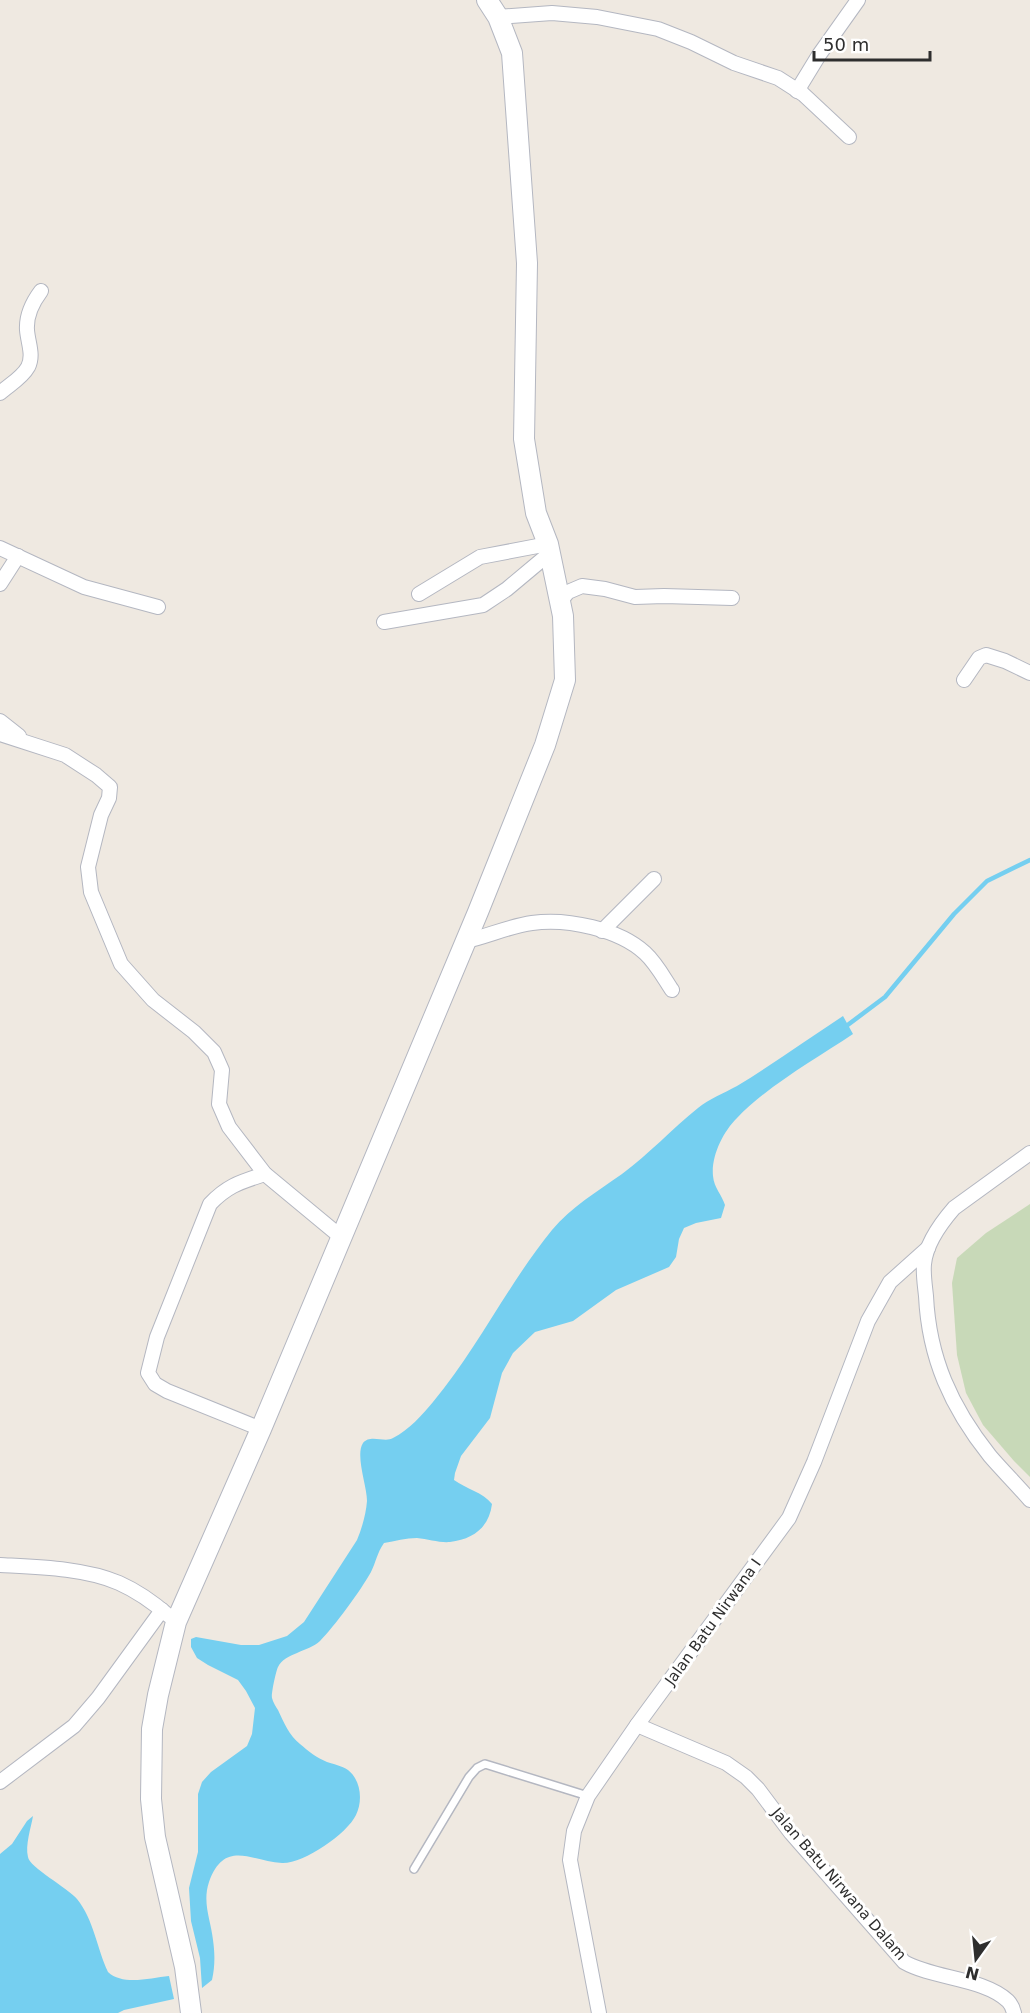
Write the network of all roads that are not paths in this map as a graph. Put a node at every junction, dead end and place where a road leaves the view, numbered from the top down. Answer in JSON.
{"nodes":[{"id":1,"x":487,"y":0,"type":"edge"},
{"id":2,"x":858,"y":0,"type":"edge"},
{"id":3,"x":498,"y":17,"type":"junction"},
{"id":4,"x":798,"y":91,"type":"junction"},
{"id":5,"x":849,"y":137,"type":"dead end"},
{"id":6,"x":41,"y":291,"type":"dead end"},
{"id":7,"x":0,"y":393,"type":"edge"},
{"id":8,"x":0,"y":548,"type":"edge"},
{"id":9,"x":549,"y":549,"type":"junction"},
{"id":10,"x":18,"y":556,"type":"junction"},
{"id":11,"x":0,"y":584,"type":"edge"},
{"id":12,"x":419,"y":594,"type":"dead end"},
{"id":13,"x":732,"y":598,"type":"dead end"},
{"id":14,"x":560,"y":602,"type":"junction"},
{"id":15,"x":158,"y":607,"type":"dead end"},
{"id":16,"x":384,"y":622,"type":"dead end"},
{"id":17,"x":1030,"y":673,"type":"edge"},
{"id":18,"x":964,"y":680,"type":"dead end"},
{"id":19,"x":0,"y":721,"type":"edge"},
{"id":20,"x":0,"y":734,"type":"edge"},
{"id":21,"x":28,"y":742,"type":"junction"},
{"id":22,"x":654,"y":879,"type":"dead end"},
{"id":23,"x":602,"y":931,"type":"junction"},
{"id":24,"x":466,"y":940,"type":"junction"},
{"id":25,"x":672,"y":990,"type":"dead end"},
{"id":26,"x":1030,"y":1153,"type":"edge"},
{"id":27,"x":265,"y":1174,"type":"junction"},
{"id":28,"x":341,"y":1237,"type":"junction"},
{"id":29,"x":928,"y":1248,"type":"junction"},
{"id":30,"x":261,"y":1430,"type":"junction"},
{"id":31,"x":1030,"y":1500,"type":"edge"},
{"id":32,"x":0,"y":1565,"type":"edge"},
{"id":33,"x":169,"y":1616,"type":"junction"},
{"id":34,"x":637,"y":1725,"type":"junction"},
{"id":35,"x":0,"y":1782,"type":"edge"},
{"id":36,"x":588,"y":1796,"type":"junction"},
{"id":37,"x":414,"y":1869,"type":"dead end"},
{"id":38,"x":190,"y":2011,"type":"edge"},
{"id":39,"x":599,"y":2013,"type":"edge"},
{"id":40,"x":1014,"y":2013,"type":"edge"}],
"edges":[{"from":1,"to":3,"type":"street"},
{"from":2,"to":4,"type":"street"},
{"from":3,"to":4,"type":"street"},
{"from":3,"to":9,"type":"street"},
{"from":4,"to":5,"type":"street"},
{"from":6,"to":7,"type":"street"},
{"from":8,"to":10,"type":"street"},
{"from":9,"to":12,"type":"street"},
{"from":9,"to":14,"type":"street"},
{"from":9,"to":16,"type":"street"},
{"from":10,"to":11,"type":"street"},
{"from":10,"to":15,"type":"street"},
{"from":13,"to":14,"type":"street"},
{"from":14,"to":24,"type":"street"},
{"from":17,"to":18,"type":"street"},
{"from":19,"to":21,"type":"street"},
{"from":20,"to":21,"type":"street"},
{"from":21,"to":27,"type":"street"},
{"from":22,"to":23,"type":"street"},
{"from":23,"to":24,"type":"street"},
{"from":23,"to":25,"type":"street"},
{"from":24,"to":28,"type":"street"},
{"from":26,"to":29,"type":"street"},
{"from":27,"to":28,"type":"street"},
{"from":27,"to":30,"type":"street"},
{"from":28,"to":30,"type":"street"},
{"from":29,"to":31,"type":"street"},
{"from":29,"to":34,"type":"street","name":"Jalan Batu Nirwana I"},
{"from":30,"to":33,"type":"street"},
{"from":32,"to":33,"type":"street"},
{"from":33,"to":35,"type":"street"},
{"from":33,"to":38,"type":"street"},
{"from":34,"to":36,"type":"street","name":"Jalan Batu Nirwana I"},
{"from":34,"to":40,"type":"street","name":"Jalan Batu Nirwana Dalam"},
{"from":36,"to":37,"type":"lane"},
{"from":36,"to":39,"type":"street","name":"Jalan Batu Nirwana I"}]}
